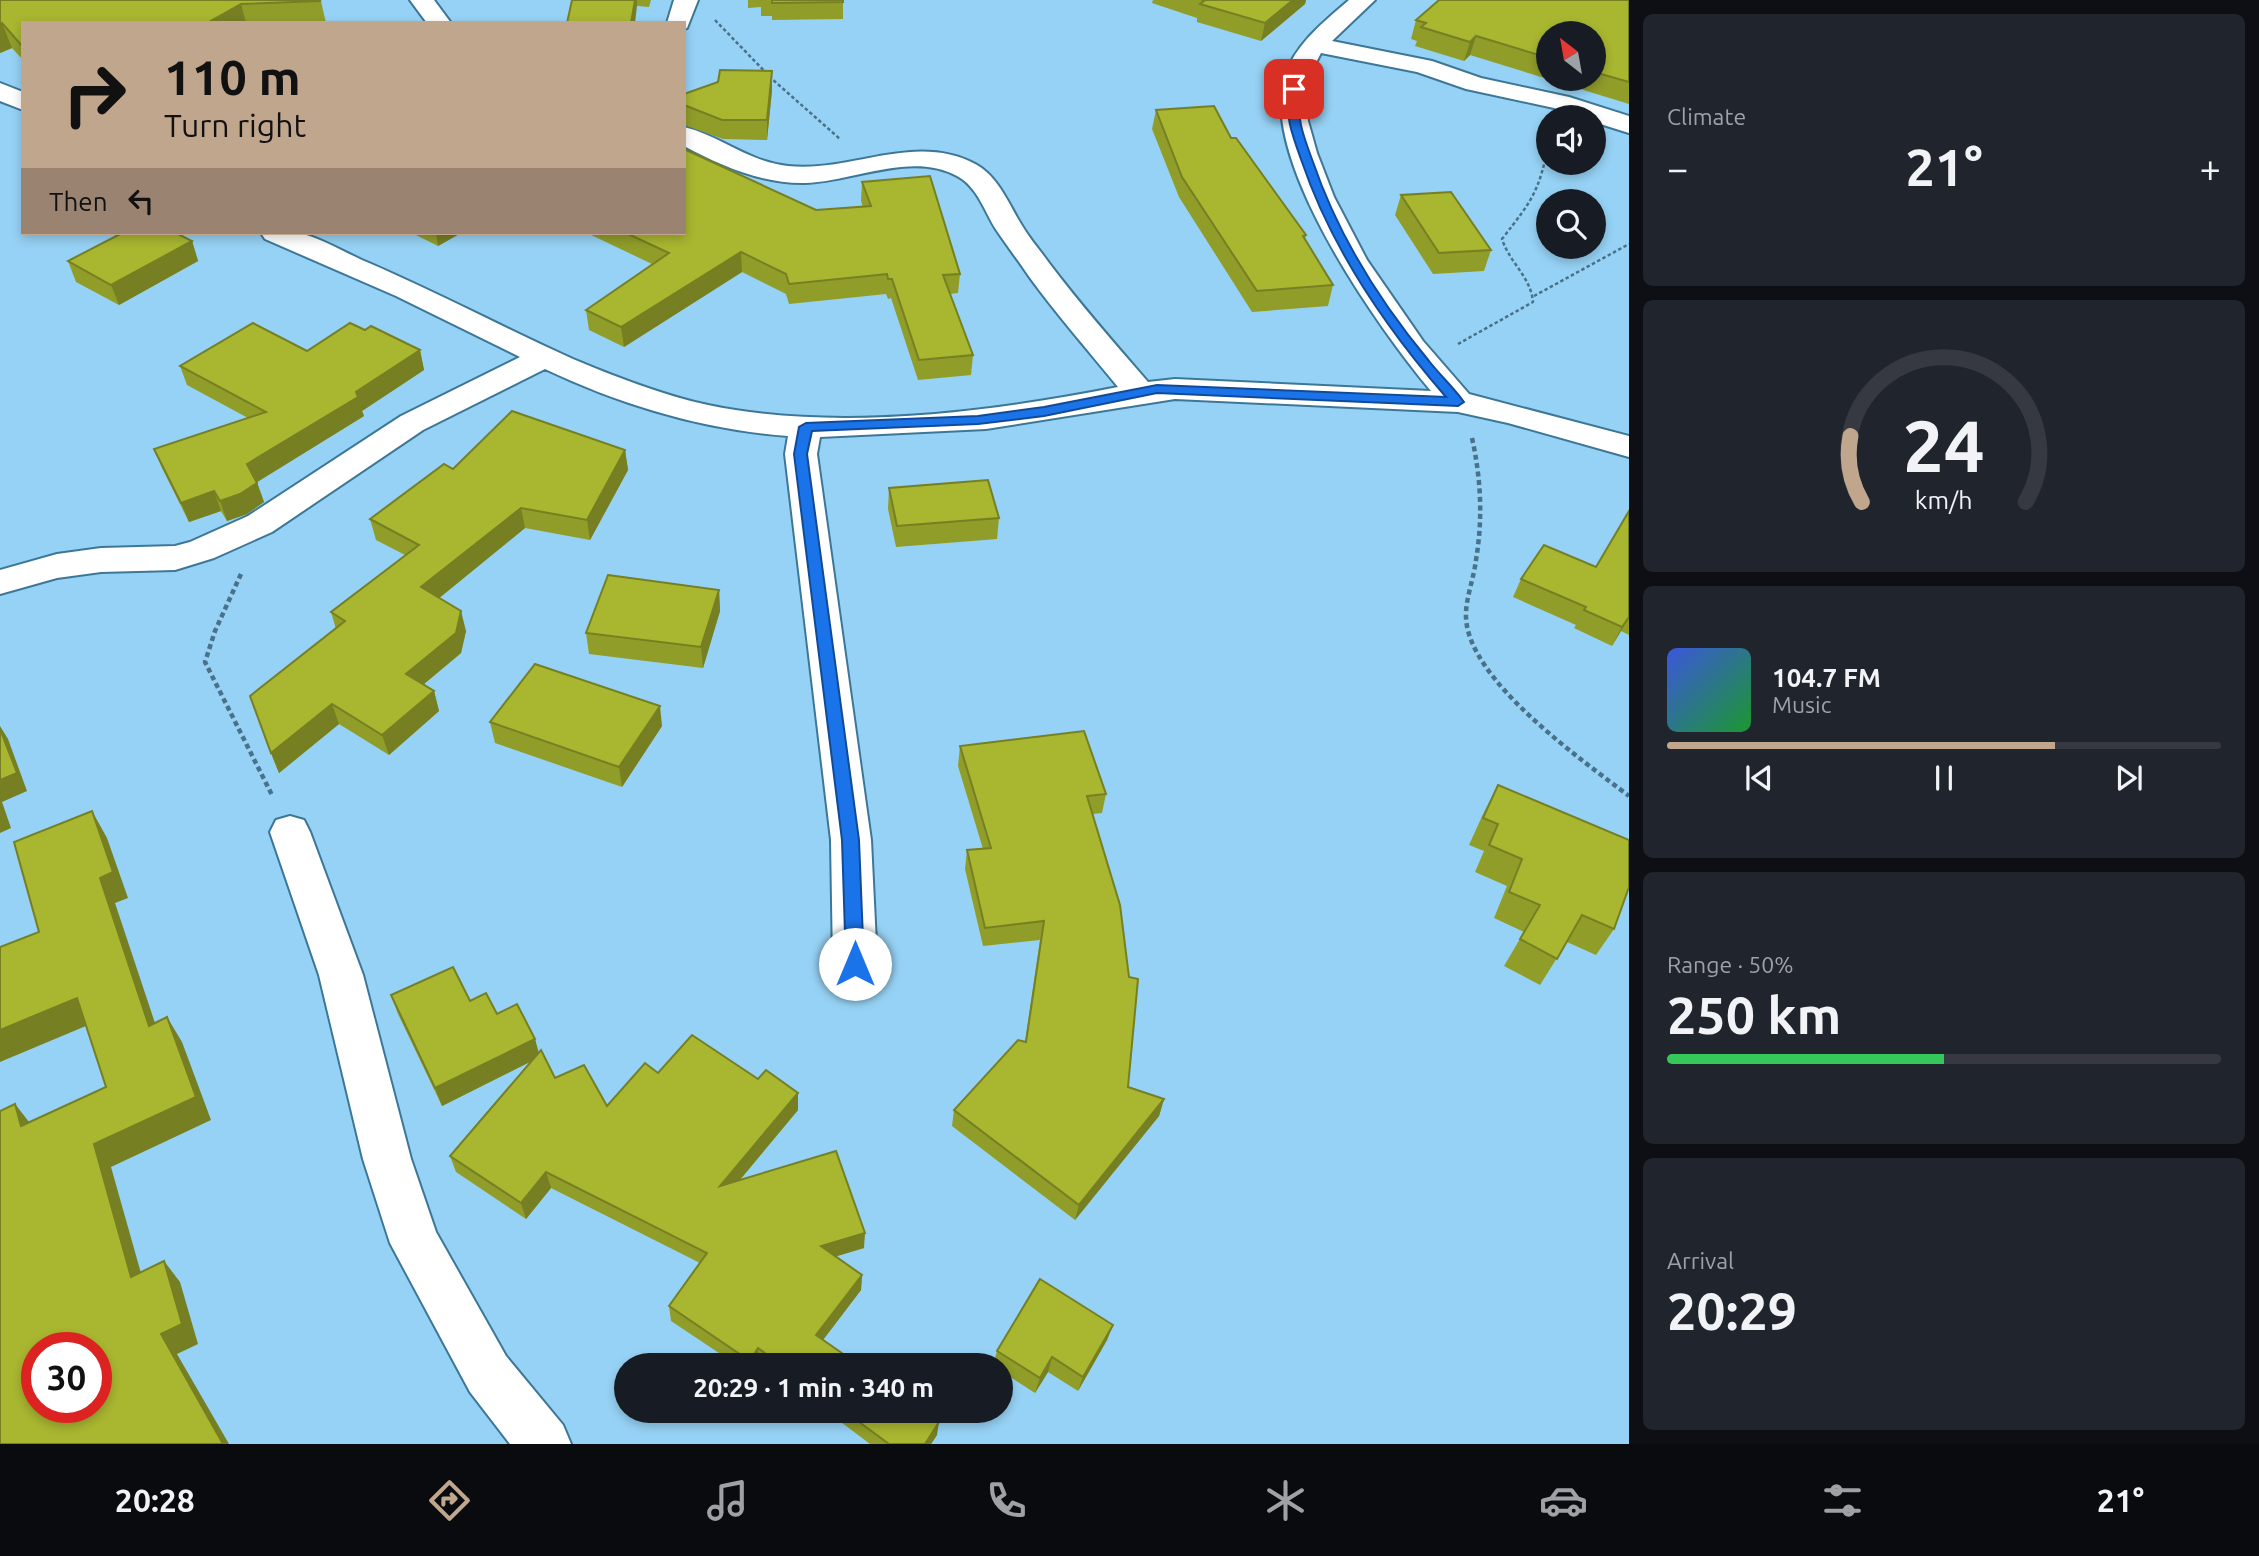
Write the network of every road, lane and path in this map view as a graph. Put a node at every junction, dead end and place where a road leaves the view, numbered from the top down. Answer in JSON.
{"nodes":[{"id":1,"x":422,"y":0,"type":"edge"},
{"id":2,"x":687,"y":0,"type":"edge"},
{"id":3,"x":1363,"y":0,"type":"edge"},
{"id":4,"x":711,"y":16,"type":"dead end"},
{"id":5,"x":438,"y":21,"type":"edge"},
{"id":6,"x":680,"y":21,"type":"edge"},
{"id":7,"x":1315,"y":44,"type":"junction"},
{"id":8,"x":0,"y":91,"type":"edge"},
{"id":9,"x":21,"y":101,"type":"edge"},
{"id":10,"x":1629,"y":125,"type":"edge"},
{"id":11,"x":686,"y":136,"type":"edge"},
{"id":12,"x":870,"y":164,"type":"junction"},
{"id":13,"x":1542,"y":175,"type":"edge"},
{"id":14,"x":280,"y":235,"type":"edge"},
{"id":15,"x":1629,"y":244,"type":"edge"},
{"id":16,"x":1534,"y":296,"type":"junction"},
{"id":17,"x":543,"y":358,"type":"junction"},
{"id":18,"x":1424,"y":363,"type":"junction"},
{"id":19,"x":1139,"y":391,"type":"junction"},
{"id":20,"x":1458,"y":402,"type":"junction"},
{"id":21,"x":806,"y":427,"type":"junction"},
{"id":22,"x":1629,"y":447,"type":"edge"},
{"id":23,"x":260,"y":524,"type":"junction"},
{"id":24,"x":0,"y":582,"type":"edge"},
{"id":25,"x":1629,"y":796,"type":"edge"},
{"id":26,"x":290,"y":832,"type":"joint"},
{"id":27,"x":855,"y":964,"type":"dead end"},
{"id":28,"x":544,"y":1444,"type":"edge"}],
"edges":[{"from":1,"to":5,"type":"street"},
{"from":2,"to":6,"type":"street"},
{"from":3,"to":7,"type":"street"},
{"from":4,"to":12,"type":"path"},
{"from":7,"to":10,"type":"street"},
{"from":7,"to":18,"type":"street"},
{"from":8,"to":9,"type":"street"},
{"from":11,"to":12,"type":"street"},
{"from":12,"to":19,"type":"street"},
{"from":13,"to":16,"type":"path"},
{"from":14,"to":17,"type":"street"},
{"from":15,"to":16,"type":"path"},
{"from":16,"to":18,"type":"path"},
{"from":17,"to":21,"type":"street"},
{"from":17,"to":23,"type":"street"},
{"from":18,"to":20,"type":"street"},
{"from":19,"to":20,"type":"street"},
{"from":19,"to":21,"type":"street"},
{"from":20,"to":22,"type":"street"},
{"from":20,"to":25,"type":"path"},
{"from":21,"to":27,"type":"street"},
{"from":23,"to":24,"type":"street"},
{"from":23,"to":26,"type":"path"},
{"from":26,"to":28,"type":"street"}]}
